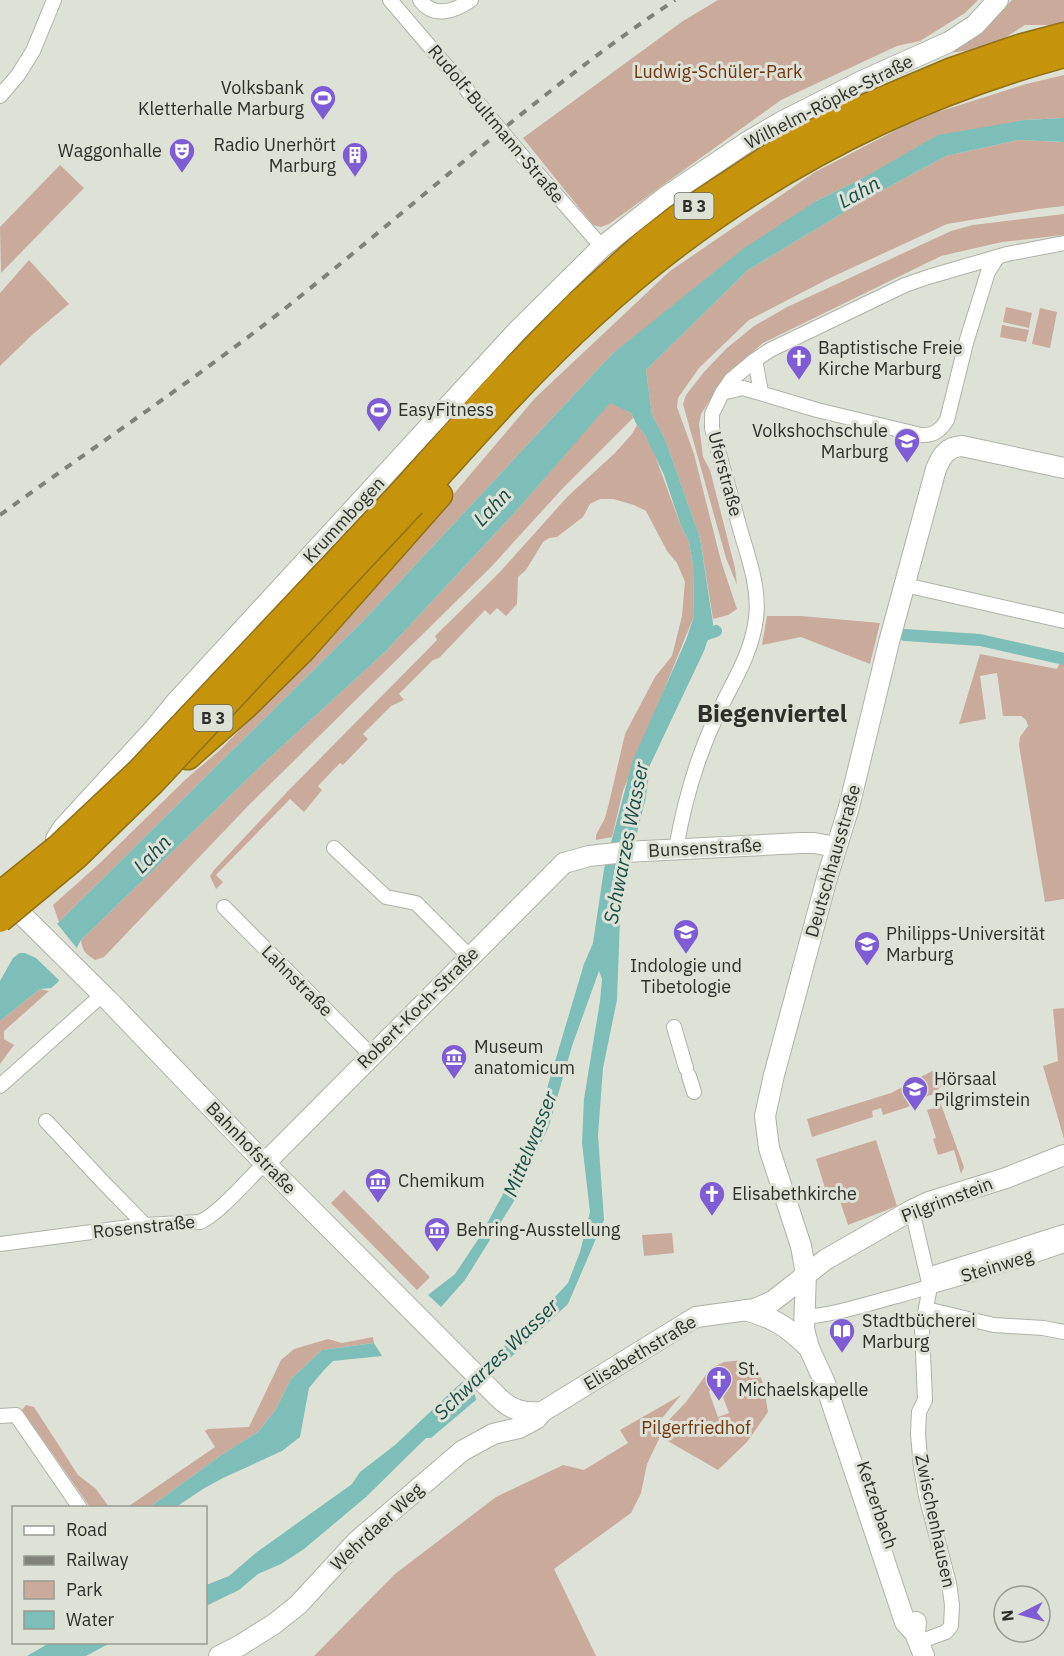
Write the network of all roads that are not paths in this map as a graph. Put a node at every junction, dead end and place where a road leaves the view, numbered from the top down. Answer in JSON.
{"nodes":[{"id":1,"x":54,"y":0,"type":"edge"},
{"id":2,"x":390,"y":0,"type":"edge"},
{"id":3,"x":420,"y":0,"type":"edge"},
{"id":4,"x":471,"y":0,"type":"edge"},
{"id":5,"x":998,"y":0,"type":"edge"},
{"id":6,"x":1064,"y":35,"type":"edge"},
{"id":7,"x":1064,"y":55,"type":"edge"},
{"id":8,"x":0,"y":96,"type":"edge"},
{"id":9,"x":1064,"y":243,"type":"edge"},
{"id":10,"x":602,"y":248,"type":"junction"},
{"id":11,"x":997,"y":258,"type":"junction"},
{"id":12,"x":968,"y":265,"type":"junction"},
{"id":13,"x":984,"y":287,"type":"junction"},
{"id":14,"x":755,"y":360,"type":"junction"},
{"id":15,"x":761,"y":392,"type":"junction"},
{"id":16,"x":722,"y":393,"type":"junction"},
{"id":17,"x":1064,"y":468,"type":"edge"},
{"id":18,"x":413,"y":503,"type":"junction"},
{"id":19,"x":904,"y":585,"type":"junction"},
{"id":20,"x":1064,"y":621,"type":"edge"},
{"id":21,"x":90,"y":797,"type":"junction"},
{"id":22,"x":836,"y":847,"type":"junction"},
{"id":23,"x":334,"y":848,"type":"dead end"},
{"id":24,"x":676,"y":849,"type":"junction"},
{"id":25,"x":66,"y":858,"type":"junction"},
{"id":26,"x":575,"y":858,"type":"joint"},
{"id":27,"x":7,"y":906,"type":"edge"},
{"id":28,"x":224,"y":907,"type":"dead end"},
{"id":29,"x":0,"y":930,"type":"edge"},
{"id":30,"x":469,"y":956,"type":"junction"},
{"id":31,"x":98,"y":992,"type":"junction"},
{"id":32,"x":674,"y":1027,"type":"dead end"},
{"id":33,"x":371,"y":1055,"type":"junction"},
{"id":34,"x":0,"y":1086,"type":"edge"},
{"id":35,"x":694,"y":1092,"type":"dead end"},
{"id":36,"x":46,"y":1121,"type":"dead end"},
{"id":37,"x":1064,"y":1155,"type":"edge"},
{"id":38,"x":265,"y":1163,"type":"junction"},
{"id":39,"x":912,"y":1210,"type":"junction"},
{"id":40,"x":146,"y":1225,"type":"junction"},
{"id":41,"x":1064,"y":1232,"type":"edge"},
{"id":42,"x":0,"y":1244,"type":"edge"},
{"id":43,"x":1064,"y":1245,"type":"edge"},
{"id":44,"x":806,"y":1274,"type":"junction"},
{"id":45,"x":929,"y":1281,"type":"junction"},
{"id":46,"x":926,"y":1309,"type":"junction"},
{"id":47,"x":744,"y":1310,"type":"junction"},
{"id":48,"x":803,"y":1317,"type":"junction"},
{"id":49,"x":1064,"y":1332,"type":"edge"},
{"id":50,"x":809,"y":1347,"type":"junction"},
{"id":51,"x":503,"y":1402,"type":"junction"},
{"id":52,"x":542,"y":1412,"type":"junction"},
{"id":53,"x":0,"y":1416,"type":"edge"},
{"id":54,"x":499,"y":1432,"type":"junction"},
{"id":55,"x":79,"y":1506,"type":"edge"},
{"id":56,"x":919,"y":1644,"type":"edge"},
{"id":57,"x":219,"y":1656,"type":"edge"}],
"edges":[{"from":1,"to":8,"type":"street"},
{"from":2,"to":10,"type":"street","name":"Rudolf-Bultmann-Straße","bridge":true},
{"from":3,"to":4,"type":"street"},
{"from":5,"to":10,"type":"main road","name":"Wilhelm-Röpke-Straße"},
{"from":6,"to":18,"type":"highway","number":"B 3"},
{"from":7,"to":18,"type":"highway","number":"B 3"},
{"from":9,"to":11,"type":"street","name":"Uferstraße"},
{"from":10,"to":21,"type":"main road","name":"Krummbogen"},
{"from":11,"to":12,"type":"street","name":"Uferstraße"},
{"from":11,"to":13,"type":"street"},
{"from":12,"to":13,"type":"street"},
{"from":12,"to":14,"type":"street","name":"Uferstraße"},
{"from":13,"to":15,"type":"street"},
{"from":14,"to":15,"type":"street"},
{"from":14,"to":16,"type":"street","name":"Uferstraße"},
{"from":15,"to":16,"type":"street"},
{"from":16,"to":24,"type":"street","name":"Uferstraße"},
{"from":17,"to":19,"type":"main road","name":"Deutschhausstraße"},
{"from":18,"to":25,"type":"highway","number":"B 3"},
{"from":18,"to":27,"type":"highway","number":"B 3","bridge":true},
{"from":19,"to":20,"type":"street"},
{"from":19,"to":22,"type":"main road","name":"Deutschhausstraße"},
{"from":21,"to":25,"type":"main road","name":"Krummbogen"},
{"from":21,"to":27,"type":"main road","name":"Krummbogen"},
{"from":22,"to":24,"type":"main road","name":"Bunsenstraße"},
{"from":22,"to":44,"type":"main road","name":"Deutschhausstraße"},
{"from":23,"to":30,"type":"street"},
{"from":24,"to":26,"type":"main road","name":"Bunsenstraße"},
{"from":25,"to":27,"type":"main road","name":"Krummbogen"},
{"from":26,"to":30,"type":"main road","name":"Robert-Koch-Straße"},
{"from":27,"to":29,"type":"main road"},
{"from":27,"to":31,"type":"main road","name":"Bahnhofstraße"},
{"from":28,"to":33,"type":"street","name":"Lahnstraße"},
{"from":30,"to":33,"type":"main road","name":"Robert-Koch-Straße"},
{"from":31,"to":34,"type":"street"},
{"from":31,"to":38,"type":"main road","name":"Bahnhofstraße"},
{"from":32,"to":35,"type":"street"},
{"from":33,"to":38,"type":"main road","name":"Robert-Koch-Straße"},
{"from":36,"to":40,"type":"street"},
{"from":37,"to":39,"type":"main road","name":"Pilgrimstein"},
{"from":38,"to":40,"type":"street","name":"Rosenstraße"},
{"from":38,"to":51,"type":"main road","name":"Bahnhofstraße"},
{"from":39,"to":44,"type":"main road","name":"Pilgrimstein"},
{"from":39,"to":45,"type":"street"},
{"from":40,"to":42,"type":"street","name":"Rosenstraße"},
{"from":41,"to":45,"type":"street"},
{"from":43,"to":45,"type":"street","name":"Steinweg"},
{"from":44,"to":47,"type":"main road","name":"Elisabethstraße"},
{"from":44,"to":48,"type":"main road","name":"Ketzerbach"},
{"from":45,"to":46,"type":"street"},
{"from":45,"to":48,"type":"street","name":"Steinweg"},
{"from":46,"to":49,"type":"street"},
{"from":46,"to":56,"type":"street","name":"Zwischenhausen"},
{"from":47,"to":50,"type":"main road"},
{"from":47,"to":52,"type":"main road","name":"Elisabethstraße"},
{"from":48,"to":50,"type":"main road","name":"Ketzerbach"},
{"from":50,"to":56,"type":"main road","name":"Ketzerbach"},
{"from":51,"to":52,"type":"main road","name":"Bahnhofstraße"},
{"from":51,"to":54,"type":"main road"},
{"from":52,"to":54,"type":"main road","name":"Wehrdaer Weg"},
{"from":53,"to":55,"type":"street"},
{"from":54,"to":57,"type":"main road","name":"Wehrdaer Weg"}]}
